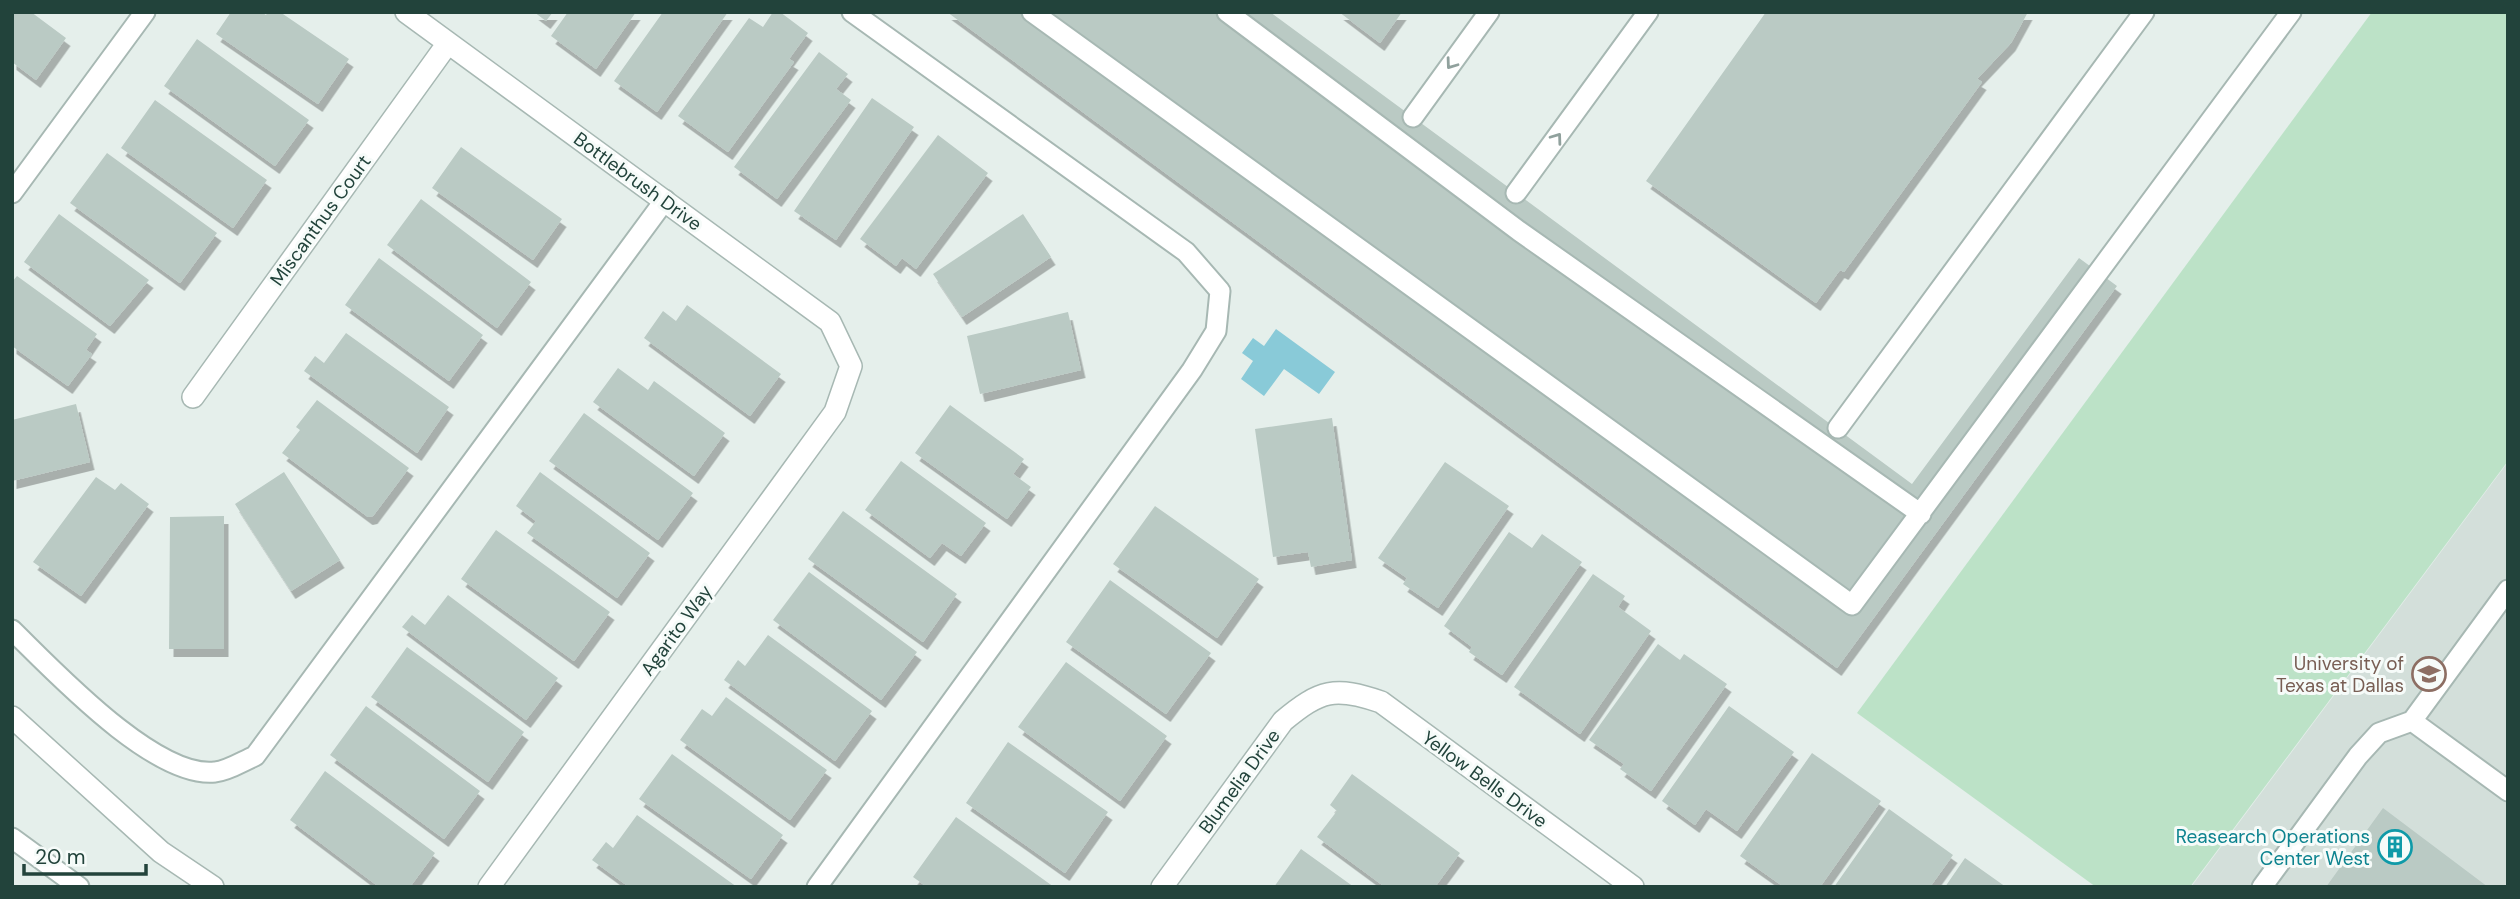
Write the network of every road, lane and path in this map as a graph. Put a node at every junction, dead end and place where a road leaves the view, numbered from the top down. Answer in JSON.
{"nodes":[{"id":1,"x":145,"y":12,"type":"edge"},
{"id":2,"x":406,"y":12,"type":"edge"},
{"id":3,"x":852,"y":12,"type":"edge"},
{"id":4,"x":1032,"y":12,"type":"edge"},
{"id":5,"x":1227,"y":12,"type":"edge"},
{"id":6,"x":1489,"y":12,"type":"edge"},
{"id":7,"x":1648,"y":12,"type":"edge"},
{"id":8,"x":2144,"y":12,"type":"edge"},
{"id":9,"x":2291,"y":12,"type":"edge"},
{"id":10,"x":448,"y":43,"type":"junction"},
{"id":11,"x":1413,"y":117,"type":"dead end"},
{"id":12,"x":12,"y":193,"type":"edge"},
{"id":13,"x":1517,"y":193,"type":"dead end"},
{"id":14,"x":665,"y":200,"type":"junction"},
{"id":15,"x":851,"y":366,"type":"joint"},
{"id":16,"x":193,"y":397,"type":"dead end"},
{"id":17,"x":1838,"y":428,"type":"dead end"},
{"id":18,"x":1921,"y":514,"type":"junction"},
{"id":19,"x":2508,"y":590,"type":"edge"},
{"id":20,"x":12,"y":630,"type":"edge"},
{"id":21,"x":1329,"y":691,"type":"joint"},
{"id":22,"x":12,"y":717,"type":"edge"},
{"id":23,"x":2412,"y":721,"type":"junction"},
{"id":24,"x":2508,"y":791,"type":"edge"},
{"id":25,"x":12,"y":838,"type":"edge"},
{"id":26,"x":79,"y":887,"type":"edge"},
{"id":27,"x":213,"y":887,"type":"edge"},
{"id":28,"x":488,"y":887,"type":"edge"},
{"id":29,"x":817,"y":887,"type":"edge"},
{"id":30,"x":1163,"y":887,"type":"edge"},
{"id":31,"x":1633,"y":887,"type":"edge"},
{"id":32,"x":2262,"y":887,"type":"edge"}],
"edges":[{"from":1,"to":12,"type":"lane"},
{"from":2,"to":10,"type":"street","name":"Bottlebrush Drive"},
{"from":3,"to":29,"type":"lane"},
{"from":4,"to":18,"type":"lane"},
{"from":5,"to":18,"type":"lane"},
{"from":6,"to":11,"type":"lane","one_way":true},
{"from":13,"to":7,"type":"lane","one_way":true},
{"from":8,"to":17,"type":"lane"},
{"from":9,"to":18,"type":"lane"},
{"from":10,"to":14,"type":"street","name":"Bottlebrush Drive"},
{"from":10,"to":16,"type":"street","name":"Miscanthus Court"},
{"from":14,"to":15,"type":"street","name":"Bottlebrush Drive"},
{"from":14,"to":20,"type":"lane"},
{"from":15,"to":28,"type":"street","name":"Agarito Way"},
{"from":19,"to":23,"type":"lane"},
{"from":21,"to":30,"type":"street","name":"Blumelia Drive"},
{"from":21,"to":31,"type":"street","name":"Yellow Bells Drive"},
{"from":22,"to":27,"type":"street"},
{"from":23,"to":24,"type":"lane"},
{"from":23,"to":32,"type":"lane"},
{"from":25,"to":26,"type":"lane"}]}
